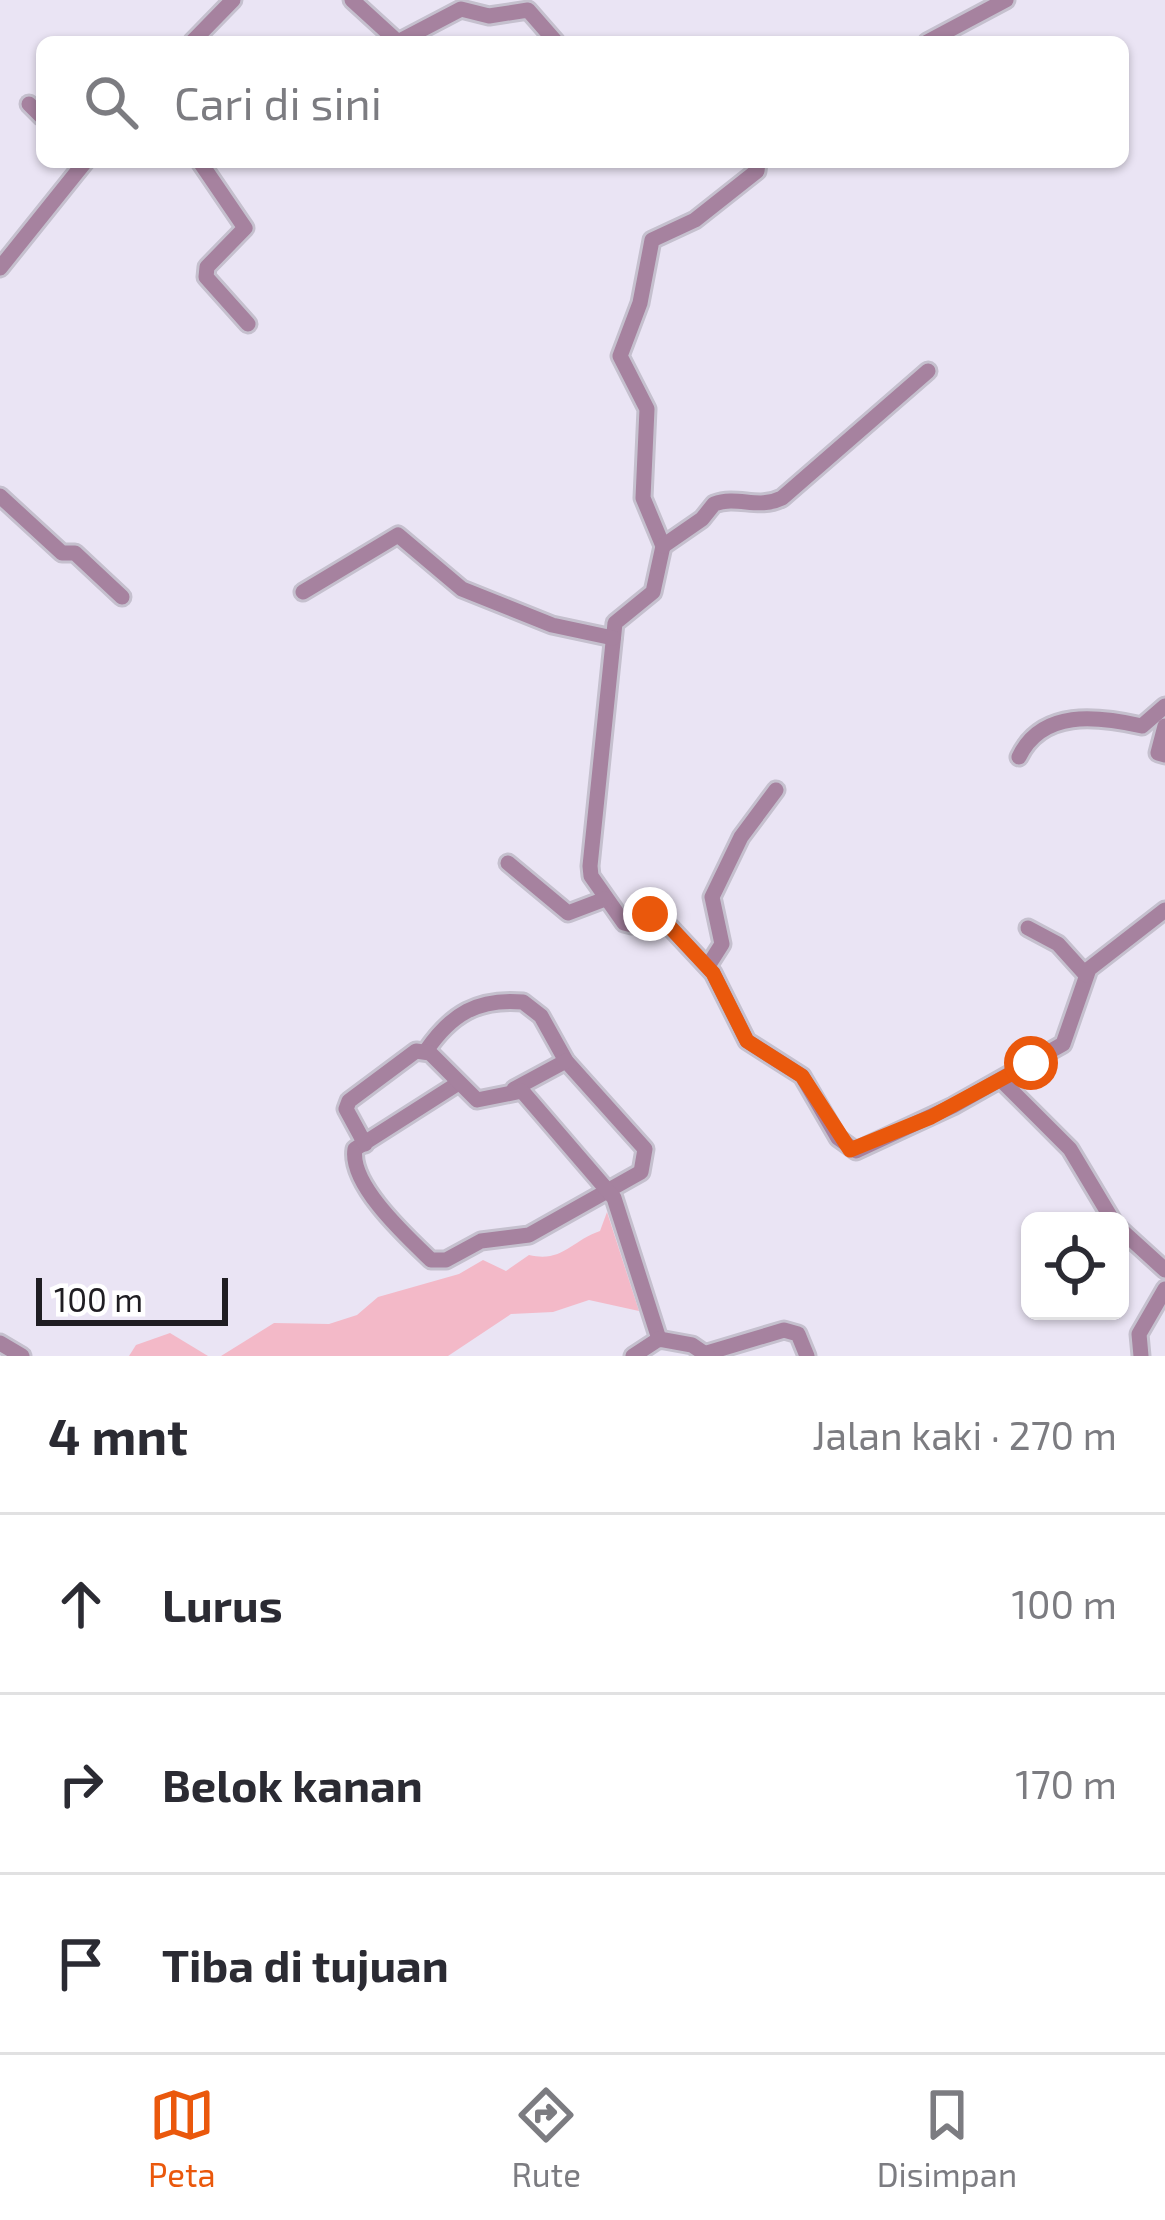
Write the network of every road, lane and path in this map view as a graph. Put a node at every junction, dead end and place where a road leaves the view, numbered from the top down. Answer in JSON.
{"nodes":[{"id":1,"x":233,"y":0,"type":"edge"},
{"id":2,"x":352,"y":0,"type":"edge"},
{"id":3,"x":1006,"y":0,"type":"edge"},
{"id":4,"x":198,"y":36,"type":"edge"},
{"id":5,"x":391,"y":36,"type":"edge"},
{"id":6,"x":409,"y":36,"type":"edge"},
{"id":7,"x":551,"y":36,"type":"edge"},
{"id":8,"x":938,"y":36,"type":"edge"},
{"id":9,"x":29,"y":104,"type":"dead end"},
{"id":10,"x":36,"y":111,"type":"edge"},
{"id":11,"x":80,"y":168,"type":"edge"},
{"id":12,"x":204,"y":168,"type":"edge"},
{"id":13,"x":758,"y":168,"type":"edge"},
{"id":14,"x":0,"y":268,"type":"edge"},
{"id":15,"x":248,"y":324,"type":"dead end"},
{"id":16,"x":928,"y":371,"type":"dead end"},
{"id":17,"x":0,"y":496,"type":"edge"},
{"id":18,"x":663,"y":546,"type":"junction"},
{"id":19,"x":302,"y":592,"type":"dead end"},
{"id":20,"x":122,"y":597,"type":"dead end"},
{"id":21,"x":613,"y":638,"type":"junction"},
{"id":22,"x":1165,"y":706,"type":"edge"},
{"id":23,"x":1165,"y":726,"type":"edge"},
{"id":24,"x":1165,"y":755,"type":"edge"},
{"id":25,"x":1018,"y":757,"type":"dead end"},
{"id":26,"x":776,"y":790,"type":"dead end"},
{"id":27,"x":508,"y":863,"type":"dead end"},
{"id":28,"x":605,"y":898,"type":"junction"},
{"id":29,"x":1165,"y":910,"type":"edge"},
{"id":30,"x":1028,"y":928,"type":"dead end"},
{"id":31,"x":708,"y":966,"type":"junction"},
{"id":32,"x":1086,"y":976,"type":"junction"},
{"id":33,"x":426,"y":1051,"type":"junction"},
{"id":34,"x":566,"y":1061,"type":"junction"},
{"id":35,"x":1000,"y":1080,"type":"junction"},
{"id":36,"x":457,"y":1084,"type":"junction"},
{"id":37,"x":514,"y":1089,"type":"junction"},
{"id":38,"x":364,"y":1144,"type":"junction"},
{"id":39,"x":609,"y":1191,"type":"junction"},
{"id":40,"x":1108,"y":1212,"type":"edge"},
{"id":41,"x":1129,"y":1237,"type":"edge"},
{"id":42,"x":1165,"y":1270,"type":"edge"},
{"id":43,"x":1165,"y":1289,"type":"edge"},
{"id":44,"x":659,"y":1340,"type":"junction"},
{"id":45,"x":0,"y":1343,"type":"edge"},
{"id":46,"x":707,"y":1354,"type":"edge"},
{"id":47,"x":22,"y":1356,"type":"edge"},
{"id":48,"x":633,"y":1356,"type":"edge"},
{"id":49,"x":806,"y":1356,"type":"edge"},
{"id":50,"x":1142,"y":1356,"type":"edge"}],
"edges":[{"from":1,"to":4,"type":"street"},
{"from":2,"to":5,"type":"street"},
{"from":3,"to":8,"type":"street"},
{"from":6,"to":7,"type":"street"},
{"from":9,"to":10,"type":"street"},
{"from":11,"to":14,"type":"street"},
{"from":12,"to":15,"type":"street"},
{"from":13,"to":18,"type":"street"},
{"from":16,"to":18,"type":"street"},
{"from":17,"to":20,"type":"street"},
{"from":18,"to":21,"type":"street"},
{"from":19,"to":21,"type":"street"},
{"from":21,"to":28,"type":"street"},
{"from":22,"to":25,"type":"street"},
{"from":23,"to":24,"type":"street"},
{"from":26,"to":31,"type":"street"},
{"from":27,"to":28,"type":"street"},
{"from":28,"to":31,"type":"street"},
{"from":29,"to":32,"type":"street"},
{"from":30,"to":32,"type":"street"},
{"from":31,"to":35,"type":"street"},
{"from":32,"to":35,"type":"street"},
{"from":33,"to":34,"type":"street"},
{"from":33,"to":36,"type":"street"},
{"from":33,"to":38,"type":"street"},
{"from":34,"to":37,"type":"street"},
{"from":34,"to":39,"type":"street"},
{"from":35,"to":40,"type":"street"},
{"from":36,"to":37,"type":"street"},
{"from":36,"to":38,"type":"street"},
{"from":37,"to":39,"type":"street"},
{"from":38,"to":39,"type":"street"},
{"from":39,"to":44,"type":"street"},
{"from":41,"to":42,"type":"street"},
{"from":43,"to":50,"type":"street"},
{"from":44,"to":46,"type":"street"},
{"from":44,"to":48,"type":"street"},
{"from":45,"to":47,"type":"street"},
{"from":46,"to":49,"type":"street"}]}
